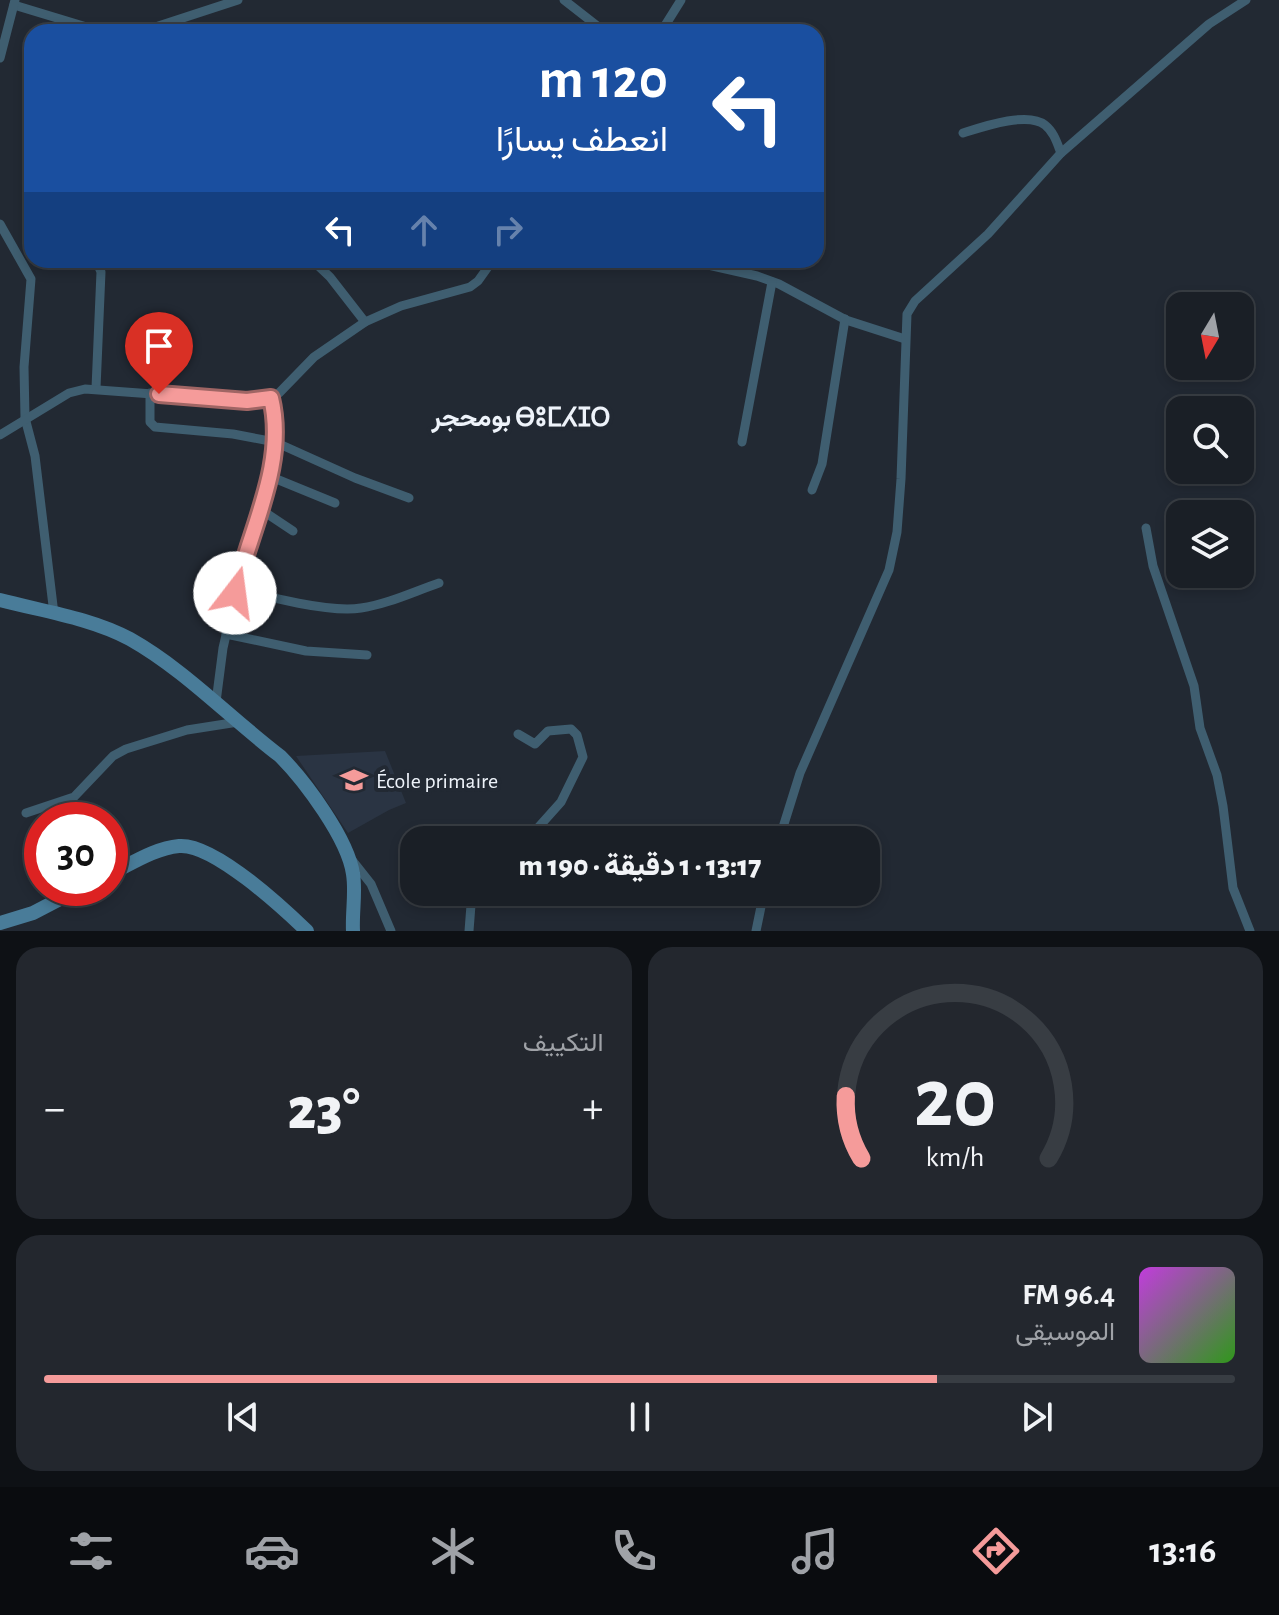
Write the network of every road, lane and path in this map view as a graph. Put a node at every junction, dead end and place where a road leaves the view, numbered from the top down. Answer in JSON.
{"nodes":[{"id":1,"x":238,"y":0,"type":"edge"},
{"id":2,"x":564,"y":0,"type":"edge"},
{"id":3,"x":681,"y":0,"type":"edge"},
{"id":4,"x":1246,"y":0,"type":"edge"},
{"id":5,"x":15,"y":2,"type":"edge"},
{"id":6,"x":1230,"y":5,"type":"edge"},
{"id":7,"x":80,"y":24,"type":"edge"},
{"id":8,"x":164,"y":24,"type":"edge"},
{"id":9,"x":595,"y":24,"type":"edge"},
{"id":10,"x":666,"y":24,"type":"edge"},
{"id":11,"x":0,"y":58,"type":"edge"},
{"id":12,"x":963,"y":133,"type":"dead end"},
{"id":13,"x":1061,"y":153,"type":"junction"},
{"id":14,"x":0,"y":224,"type":"edge"},
{"id":15,"x":24,"y":267,"type":"edge"},
{"id":16,"x":25,"y":268,"type":"edge"},
{"id":17,"x":99,"y":268,"type":"edge"},
{"id":18,"x":320,"y":268,"type":"edge"},
{"id":19,"x":487,"y":268,"type":"edge"},
{"id":20,"x":717,"y":268,"type":"edge"},
{"id":21,"x":772,"y":282,"type":"junction"},
{"id":22,"x":845,"y":319,"type":"junction"},
{"id":23,"x":365,"y":322,"type":"junction"},
{"id":24,"x":905,"y":339,"type":"junction"},
{"id":25,"x":96,"y":388,"type":"junction"},
{"id":26,"x":150,"y":393,"type":"junction"},
{"id":27,"x":271,"y":398,"type":"junction"},
{"id":28,"x":25,"y":418,"type":"junction"},
{"id":29,"x":0,"y":435,"type":"edge"},
{"id":30,"x":275,"y":442,"type":"junction"},
{"id":31,"x":742,"y":442,"type":"dead end"},
{"id":32,"x":269,"y":476,"type":"junction"},
{"id":33,"x":812,"y":490,"type":"dead end"},
{"id":34,"x":409,"y":498,"type":"dead end"},
{"id":35,"x":335,"y":503,"type":"dead end"},
{"id":36,"x":260,"y":509,"type":"junction"},
{"id":37,"x":1146,"y":528,"type":"dead end"},
{"id":38,"x":293,"y":531,"type":"dead end"},
{"id":39,"x":439,"y":583,"type":"dead end"},
{"id":40,"x":237,"y":588,"type":"junction"},
{"id":41,"x":0,"y":600,"type":"edge"},
{"id":42,"x":54,"y":614,"type":"junction"},
{"id":43,"x":226,"y":634,"type":"junction"},
{"id":44,"x":367,"y":655,"type":"dead end"},
{"id":45,"x":216,"y":702,"type":"junction"},
{"id":46,"x":238,"y":722,"type":"junction"},
{"id":47,"x":518,"y":734,"type":"dead end"},
{"id":48,"x":59,"y":802,"type":"edge"},
{"id":49,"x":540,"y":826,"type":"edge"},
{"id":50,"x":783,"y":826,"type":"edge"},
{"id":51,"x":346,"y":855,"type":"junction"},
{"id":52,"x":128,"y":866,"type":"edge"},
{"id":53,"x":46,"y":906,"type":"edge"},
{"id":54,"x":471,"y":906,"type":"edge"},
{"id":55,"x":761,"y":906,"type":"edge"},
{"id":56,"x":0,"y":923,"type":"edge"},
{"id":57,"x":307,"y":931,"type":"edge"},
{"id":58,"x":353,"y":931,"type":"edge"},
{"id":59,"x":391,"y":931,"type":"edge"},
{"id":60,"x":469,"y":931,"type":"edge"},
{"id":61,"x":756,"y":931,"type":"edge"},
{"id":62,"x":1250,"y":931,"type":"edge"}],
"edges":[{"from":1,"to":8,"type":"street"},
{"from":2,"to":9,"type":"street"},
{"from":3,"to":10,"type":"street"},
{"from":4,"to":6,"type":"street"},
{"from":5,"to":7,"type":"street"},
{"from":5,"to":11,"type":"street"},
{"from":6,"to":13,"type":"street"},
{"from":12,"to":13,"type":"street"},
{"from":13,"to":24,"type":"street"},
{"from":14,"to":15,"type":"street"},
{"from":16,"to":28,"type":"street"},
{"from":17,"to":25,"type":"street"},
{"from":18,"to":23,"type":"street"},
{"from":19,"to":23,"type":"street"},
{"from":20,"to":21,"type":"street"},
{"from":21,"to":22,"type":"street"},
{"from":21,"to":31,"type":"street"},
{"from":22,"to":24,"type":"street"},
{"from":22,"to":33,"type":"street"},
{"from":23,"to":27,"type":"street"},
{"from":24,"to":50,"type":"street"},
{"from":25,"to":26,"type":"street"},
{"from":25,"to":28,"type":"street"},
{"from":26,"to":27,"type":"street"},
{"from":26,"to":30,"type":"street"},
{"from":27,"to":30,"type":"street"},
{"from":28,"to":29,"type":"street"},
{"from":28,"to":42,"type":"street"},
{"from":30,"to":32,"type":"street"},
{"from":30,"to":34,"type":"street"},
{"from":32,"to":35,"type":"street"},
{"from":32,"to":36,"type":"street"},
{"from":36,"to":38,"type":"street"},
{"from":36,"to":40,"type":"street"},
{"from":37,"to":62,"type":"street"},
{"from":39,"to":40,"type":"street"},
{"from":40,"to":43,"type":"street"},
{"from":41,"to":42,"type":"street"},
{"from":42,"to":45,"type":"street"},
{"from":43,"to":44,"type":"street"},
{"from":43,"to":45,"type":"street"},
{"from":45,"to":46,"type":"street"},
{"from":46,"to":48,"type":"street"},
{"from":46,"to":51,"type":"street"},
{"from":47,"to":49,"type":"street"},
{"from":51,"to":58,"type":"street"},
{"from":51,"to":59,"type":"street"},
{"from":52,"to":57,"type":"street"},
{"from":53,"to":56,"type":"street"},
{"from":54,"to":60,"type":"street"},
{"from":55,"to":61,"type":"street"}]}
